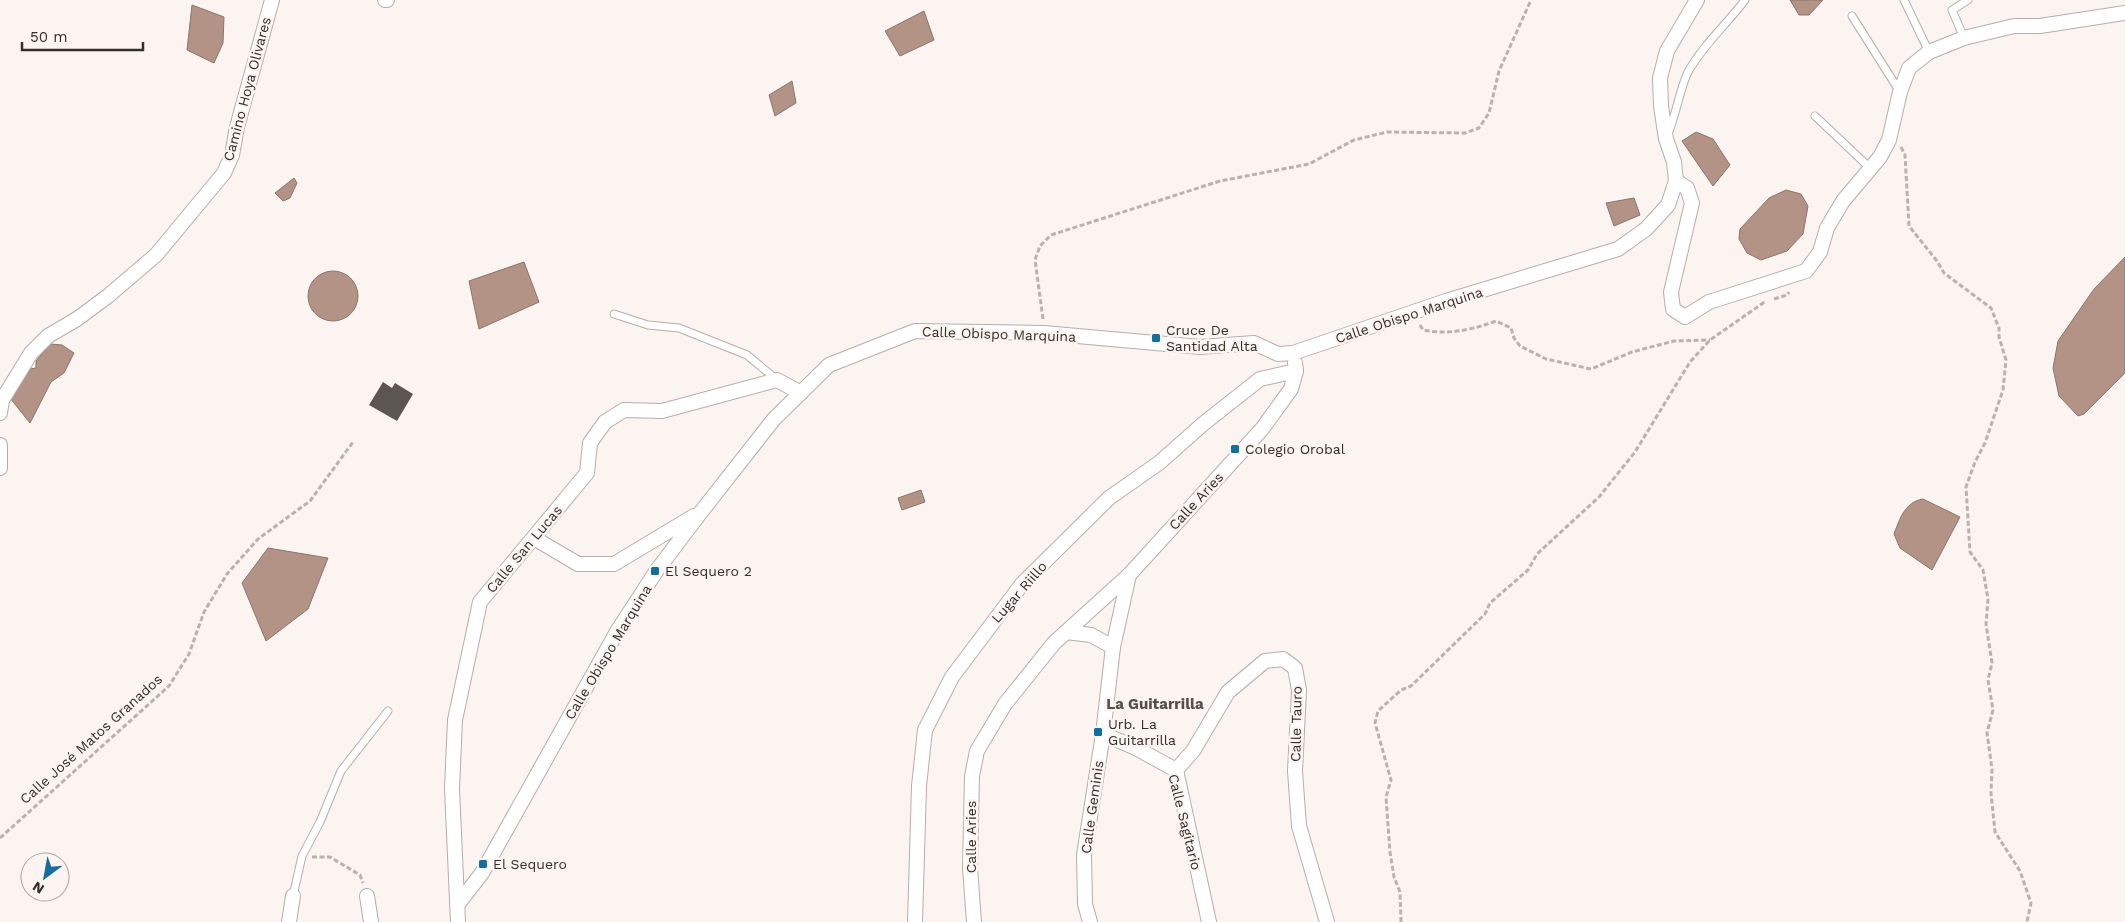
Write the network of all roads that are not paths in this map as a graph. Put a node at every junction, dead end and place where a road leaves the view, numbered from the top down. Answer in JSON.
{"nodes":[{"id":1,"x":272,"y":0,"type":"edge"},
{"id":2,"x":1697,"y":0,"type":"edge"},
{"id":3,"x":1745,"y":0,"type":"edge"},
{"id":4,"x":1904,"y":0,"type":"edge"},
{"id":5,"x":1968,"y":0,"type":"edge"},
{"id":6,"x":2125,"y":13,"type":"edge"},
{"id":7,"x":1852,"y":16,"type":"dead end"},
{"id":8,"x":1964,"y":38,"type":"junction"},
{"id":9,"x":1928,"y":52,"type":"junction"},
{"id":10,"x":1900,"y":92,"type":"junction"},
{"id":11,"x":1815,"y":116,"type":"dead end"},
{"id":12,"x":1666,"y":139,"type":"junction"},
{"id":13,"x":1870,"y":168,"type":"junction"},
{"id":14,"x":1676,"y":181,"type":"junction"},
{"id":15,"x":614,"y":314,"type":"dead end"},
{"id":16,"x":1293,"y":353,"type":"junction"},
{"id":17,"x":1296,"y":371,"type":"junction"},
{"id":18,"x":777,"y":380,"type":"junction"},
{"id":19,"x":800,"y":393,"type":"junction"},
{"id":20,"x":0,"y":414,"type":"edge"},
{"id":21,"x":0,"y":445,"type":"edge"},
{"id":22,"x":0,"y":468,"type":"edge"},
{"id":23,"x":701,"y":512,"type":"junction"},
{"id":24,"x":534,"y":538,"type":"junction"},
{"id":25,"x":1129,"y":575,"type":"junction"},
{"id":26,"x":1066,"y":632,"type":"junction"},
{"id":27,"x":1113,"y":647,"type":"junction"},
{"id":28,"x":388,"y":711,"type":"dead end"},
{"id":29,"x":1103,"y":734,"type":"junction"},
{"id":30,"x":1176,"y":770,"type":"junction"},
{"id":31,"x":293,"y":896,"type":"joint"},
{"id":32,"x":367,"y":896,"type":"road end"},
{"id":33,"x":458,"y":904,"type":"junction"},
{"id":34,"x":289,"y":922,"type":"edge"},
{"id":35,"x":371,"y":922,"type":"edge"},
{"id":36,"x":458,"y":922,"type":"edge"},
{"id":37,"x":915,"y":922,"type":"edge"},
{"id":38,"x":974,"y":922,"type":"edge"},
{"id":39,"x":1090,"y":922,"type":"edge"},
{"id":40,"x":1209,"y":922,"type":"edge"},
{"id":41,"x":1327,"y":922,"type":"edge"}],
"edges":[{"from":1,"to":20,"type":"street","name":"Camino Hoya Olivares"},
{"from":2,"to":12,"type":"street","name":"Calle Obispo Marquina"},
{"from":3,"to":12,"type":"lane"},
{"from":4,"to":9,"type":"lane"},
{"from":5,"to":8,"type":"lane"},
{"from":6,"to":8,"type":"street"},
{"from":7,"to":10,"type":"lane"},
{"from":8,"to":9,"type":"street"},
{"from":9,"to":10,"type":"street"},
{"from":10,"to":13,"type":"street"},
{"from":11,"to":13,"type":"lane"},
{"from":12,"to":14,"type":"street","name":"Calle Obispo Marquina"},
{"from":13,"to":14,"type":"street"},
{"from":14,"to":16,"type":"street","name":"Calle Obispo Marquina"},
{"from":15,"to":18,"type":"lane"},
{"from":16,"to":17,"type":"street"},
{"from":16,"to":19,"type":"street","name":"Calle Obispo Marquina"},
{"from":17,"to":25,"type":"street","name":"Calle Aries"},
{"from":17,"to":37,"type":"street","name":"Lugar Riillo"},
{"from":18,"to":19,"type":"street"},
{"from":18,"to":24,"type":"street","name":"Calle San Lucas"},
{"from":19,"to":23,"type":"street","name":"Calle Obispo Marquina"},
{"from":21,"to":22,"type":"street"},
{"from":23,"to":24,"type":"street"},
{"from":23,"to":33,"type":"street","name":"Calle Obispo Marquina"},
{"from":24,"to":33,"type":"street","name":"Calle San Lucas"},
{"from":25,"to":26,"type":"street","name":"Calle Aries"},
{"from":25,"to":27,"type":"street","name":"Calle Geminis"},
{"from":26,"to":27,"type":"street"},
{"from":26,"to":38,"type":"street","name":"Calle Aries"},
{"from":27,"to":29,"type":"street","name":"Calle Geminis"},
{"from":28,"to":31,"type":"lane"},
{"from":29,"to":30,"type":"street","name":"Calle Sagitario"},
{"from":29,"to":39,"type":"street","name":"Calle Geminis"},
{"from":30,"to":40,"type":"street","name":"Calle Sagitario"},
{"from":30,"to":41,"type":"street","name":"Calle Tauro"},
{"from":31,"to":34,"type":"street"},
{"from":32,"to":35,"type":"street"},
{"from":33,"to":36,"type":"street","name":"Calle San Lucas"}]}
